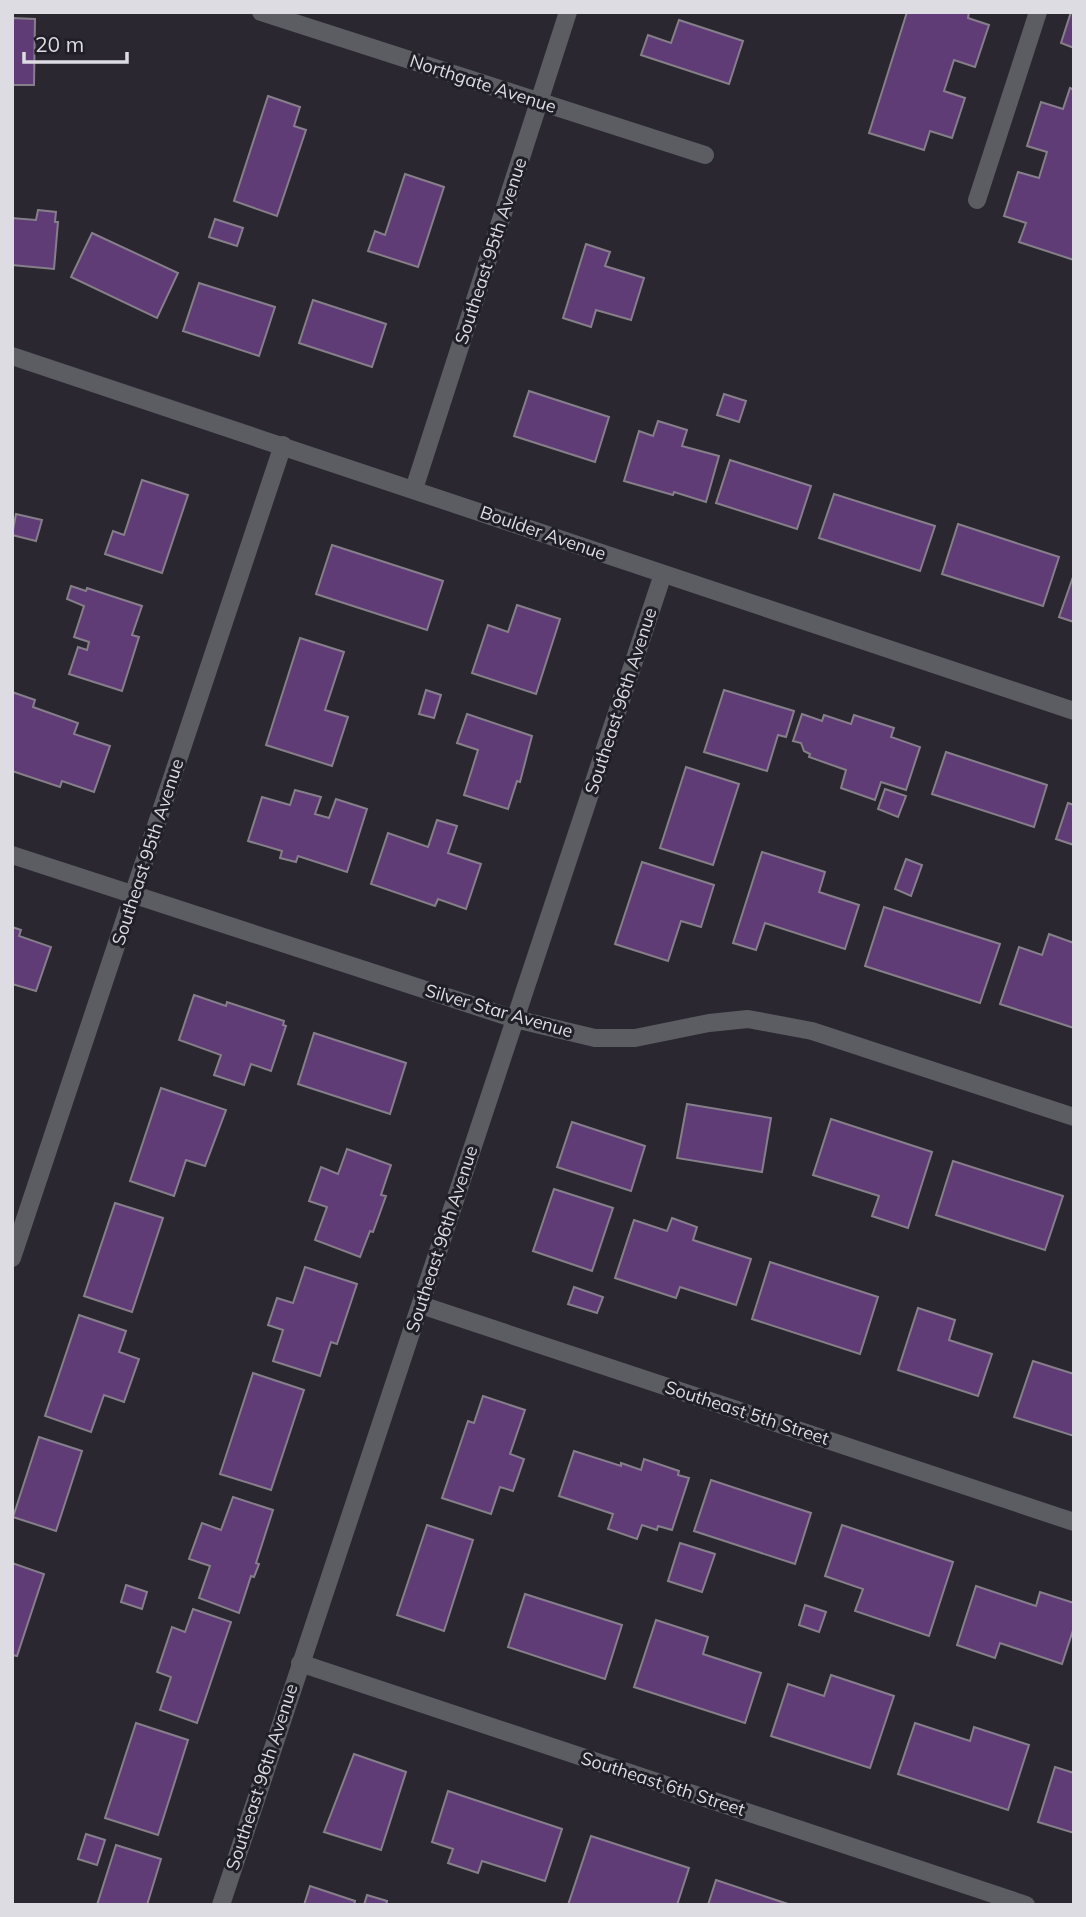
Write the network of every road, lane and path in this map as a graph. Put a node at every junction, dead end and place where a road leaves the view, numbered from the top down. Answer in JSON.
{"nodes":[{"id":1,"x":261,"y":12,"type":"edge"},
{"id":2,"x":568,"y":12,"type":"edge"},
{"id":3,"x":1038,"y":12,"type":"edge"},
{"id":4,"x":539,"y":102,"type":"junction"},
{"id":5,"x":705,"y":155,"type":"dead end"},
{"id":6,"x":977,"y":200,"type":"dead end"},
{"id":7,"x":12,"y":356,"type":"edge"},
{"id":8,"x":283,"y":445,"type":"junction"},
{"id":9,"x":414,"y":489,"type":"junction"},
{"id":10,"x":663,"y":573,"type":"junction"},
{"id":11,"x":1074,"y":711,"type":"edge"},
{"id":12,"x":12,"y":855,"type":"edge"},
{"id":13,"x":134,"y":896,"type":"junction"},
{"id":14,"x":515,"y":1019,"type":"junction"},
{"id":15,"x":1074,"y":1117,"type":"edge"},
{"id":16,"x":12,"y":1258,"type":"edge"},
{"id":17,"x":421,"y":1305,"type":"junction"},
{"id":18,"x":1074,"y":1522,"type":"edge"},
{"id":19,"x":300,"y":1663,"type":"junction"},
{"id":20,"x":221,"y":1905,"type":"edge"},
{"id":21,"x":1026,"y":1905,"type":"edge"}],
"edges":[{"from":1,"to":4,"type":"street","name":"Northgate Avenue"},
{"from":2,"to":4,"type":"street","name":"Southeast 95th Avenue"},
{"from":3,"to":6,"type":"street"},
{"from":4,"to":5,"type":"street","name":"Northgate Avenue"},
{"from":4,"to":9,"type":"street","name":"Southeast 95th Avenue"},
{"from":7,"to":8,"type":"street","name":"Boulder Avenue"},
{"from":8,"to":9,"type":"street","name":"Boulder Avenue"},
{"from":8,"to":13,"type":"street","name":"Southeast 95th Avenue"},
{"from":9,"to":10,"type":"street","name":"Boulder Avenue"},
{"from":10,"to":11,"type":"street","name":"Boulder Avenue"},
{"from":10,"to":14,"type":"street","name":"Southeast 96th Avenue"},
{"from":12,"to":13,"type":"street","name":"Silver Star Avenue"},
{"from":13,"to":14,"type":"street","name":"Silver Star Avenue"},
{"from":13,"to":16,"type":"street","name":"Southeast 95th Avenue"},
{"from":14,"to":15,"type":"street","name":"Silver Star Avenue"},
{"from":14,"to":17,"type":"street","name":"Southeast 96th Avenue"},
{"from":17,"to":18,"type":"street","name":"Southeast 5th Street"},
{"from":17,"to":19,"type":"street","name":"Southeast 96th Avenue"},
{"from":19,"to":20,"type":"street","name":"Southeast 96th Avenue"},
{"from":19,"to":21,"type":"street","name":"Southeast 6th Street"}]}
